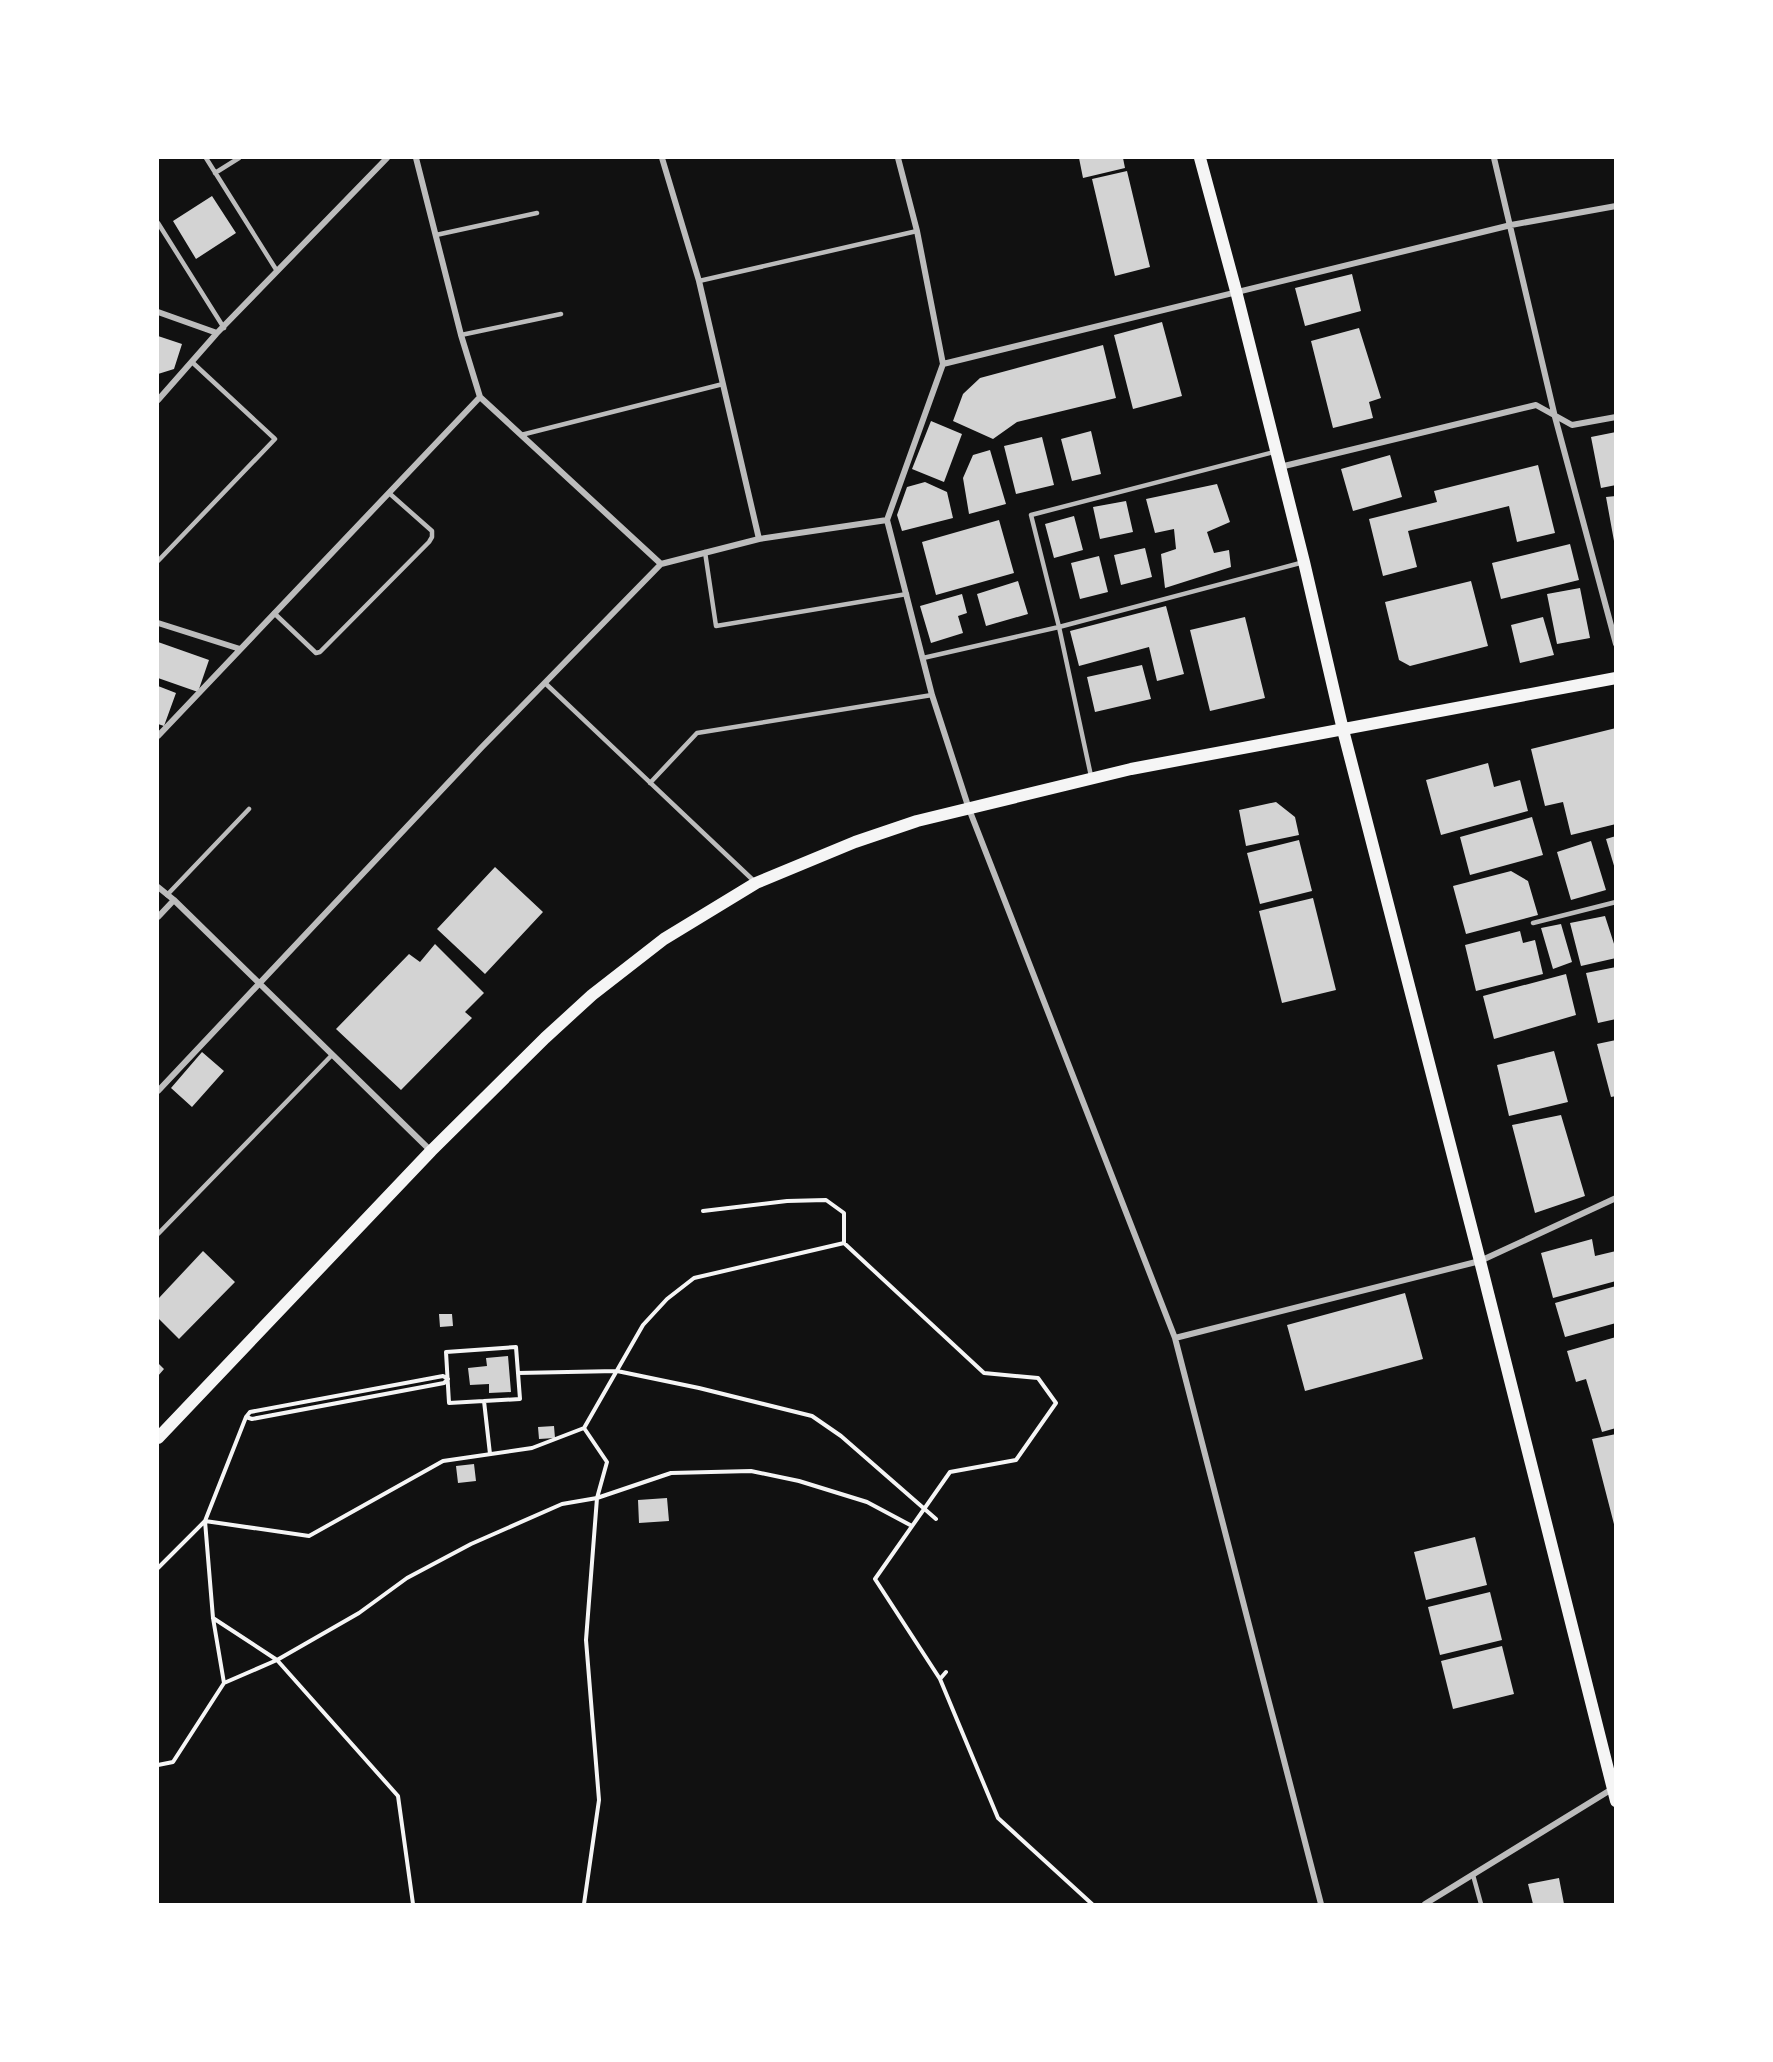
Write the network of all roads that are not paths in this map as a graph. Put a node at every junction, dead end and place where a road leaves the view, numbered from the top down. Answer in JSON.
{"nodes":[{"id":1,"x":206,"y":158,"type":"edge"},
{"id":2,"x":239,"y":158,"type":"edge"},
{"id":3,"x":387,"y":158,"type":"edge"},
{"id":4,"x":416,"y":158,"type":"edge"},
{"id":5,"x":662,"y":158,"type":"edge"},
{"id":6,"x":898,"y":158,"type":"edge"},
{"id":7,"x":1200,"y":158,"type":"edge"},
{"id":8,"x":1494,"y":158,"type":"edge"},
{"id":9,"x":215,"y":172,"type":"junction"},
{"id":10,"x":1616,"y":206,"type":"edge"},
{"id":11,"x":537,"y":213,"type":"dead end"},
{"id":12,"x":158,"y":223,"type":"edge"},
{"id":13,"x":1512,"y":225,"type":"junction"},
{"id":14,"x":917,"y":231,"type":"junction"},
{"id":15,"x":436,"y":235,"type":"junction"},
{"id":16,"x":277,"y":271,"type":"junction"},
{"id":17,"x":699,"y":281,"type":"junction"},
{"id":18,"x":1236,"y":291,"type":"junction"},
{"id":19,"x":158,"y":312,"type":"edge"},
{"id":20,"x":561,"y":314,"type":"dead end"},
{"id":21,"x":224,"y":328,"type":"junction"},
{"id":22,"x":217,"y":333,"type":"junction"},
{"id":23,"x":461,"y":335,"type":"junction"},
{"id":24,"x":192,"y":362,"type":"junction"},
{"id":25,"x":943,"y":364,"type":"junction"},
{"id":26,"x":723,"y":384,"type":"junction"},
{"id":27,"x":480,"y":397,"type":"junction"},
{"id":28,"x":158,"y":400,"type":"edge"},
{"id":29,"x":1555,"y":417,"type":"junction"},
{"id":30,"x":1616,"y":417,"type":"edge"},
{"id":31,"x":521,"y":435,"type":"junction"},
{"id":32,"x":1275,"y":451,"type":"junction"},
{"id":33,"x":1280,"y":468,"type":"junction"},
{"id":34,"x":389,"y":493,"type":"junction"},
{"id":35,"x":887,"y":520,"type":"junction"},
{"id":36,"x":759,"y":539,"type":"junction"},
{"id":37,"x":705,"y":552,"type":"junction"},
{"id":38,"x":158,"y":561,"type":"edge"},
{"id":39,"x":1304,"y":562,"type":"junction"},
{"id":40,"x":661,"y":564,"type":"junction"},
{"id":41,"x":907,"y":594,"type":"junction"},
{"id":42,"x":274,"y":612,"type":"junction"},
{"id":43,"x":158,"y":623,"type":"edge"},
{"id":44,"x":1059,"y":627,"type":"junction"},
{"id":45,"x":1616,"y":644,"type":"edge"},
{"id":46,"x":240,"y":649,"type":"junction"},
{"id":47,"x":923,"y":658,"type":"junction"},
{"id":48,"x":1616,"y":678,"type":"edge"},
{"id":49,"x":545,"y":683,"type":"junction"},
{"id":50,"x":932,"y":695,"type":"junction"},
{"id":51,"x":1343,"y":730,"type":"junction"},
{"id":52,"x":159,"y":733,"type":"edge"},
{"id":53,"x":1092,"y":779,"type":"junction"},
{"id":54,"x":650,"y":783,"type":"junction"},
{"id":55,"x":249,"y":809,"type":"dead end"},
{"id":56,"x":969,"y":810,"type":"junction"},
{"id":57,"x":756,"y":883,"type":"junction"},
{"id":58,"x":158,"y":886,"type":"edge"},
{"id":59,"x":167,"y":895,"type":"junction"},
{"id":60,"x":174,"y":900,"type":"junction"},
{"id":61,"x":1616,"y":902,"type":"edge"},
{"id":62,"x":158,"y":918,"type":"edge"},
{"id":63,"x":1533,"y":923,"type":"dead end"},
{"id":64,"x":258,"y":982,"type":"junction"},
{"id":65,"x":331,"y":1056,"type":"junction"},
{"id":66,"x":158,"y":1091,"type":"edge"},
{"id":67,"x":431,"y":1151,"type":"junction"},
{"id":68,"x":1616,"y":1197,"type":"edge"},
{"id":69,"x":158,"y":1234,"type":"edge"},
{"id":70,"x":1480,"y":1262,"type":"junction"},
{"id":71,"x":1175,"y":1338,"type":"junction"},
{"id":72,"x":158,"y":1438,"type":"edge"},
{"id":73,"x":1614,"y":1788,"type":"edge"},
{"id":74,"x":1616,"y":1801,"type":"edge"},
{"id":75,"x":1473,"y":1875,"type":"junction"},
{"id":76,"x":1321,"y":1905,"type":"edge"},
{"id":77,"x":1425,"y":1905,"type":"edge"},
{"id":78,"x":1481,"y":1905,"type":"edge"}],
"edges":[{"from":1,"to":9,"type":"lane"},
{"from":2,"to":9,"type":"lane"},
{"from":3,"to":16,"type":"street"},
{"from":4,"to":15,"type":"street"},
{"from":5,"to":17,"type":"street"},
{"from":6,"to":14,"type":"street"},
{"from":7,"to":18,"type":"main road"},
{"from":8,"to":13,"type":"street"},
{"from":9,"to":16,"type":"lane"},
{"from":10,"to":13,"type":"street"},
{"from":11,"to":15,"type":"lane"},
{"from":12,"to":21,"type":"lane"},
{"from":13,"to":18,"type":"street"},
{"from":13,"to":29,"type":"street"},
{"from":14,"to":17,"type":"lane"},
{"from":14,"to":25,"type":"street"},
{"from":15,"to":23,"type":"street"},
{"from":16,"to":21,"type":"street"},
{"from":17,"to":26,"type":"street"},
{"from":18,"to":25,"type":"street"},
{"from":18,"to":32,"type":"main road"},
{"from":19,"to":22,"type":"street"},
{"from":20,"to":23,"type":"lane"},
{"from":21,"to":22,"type":"street"},
{"from":22,"to":24,"type":"street"},
{"from":23,"to":27,"type":"street"},
{"from":24,"to":28,"type":"street"},
{"from":24,"to":38,"type":"lane"},
{"from":25,"to":35,"type":"street"},
{"from":26,"to":31,"type":"lane"},
{"from":26,"to":36,"type":"street"},
{"from":27,"to":31,"type":"street"},
{"from":27,"to":34,"type":"street"},
{"from":29,"to":30,"type":"street"},
{"from":29,"to":33,"type":"street"},
{"from":29,"to":45,"type":"street"},
{"from":31,"to":40,"type":"street"},
{"from":32,"to":33,"type":"main road"},
{"from":32,"to":44,"type":"lane"},
{"from":33,"to":39,"type":"main road"},
{"from":34,"to":42,"type":"street"},
{"from":34,"to":42,"type":"lane"},
{"from":35,"to":36,"type":"street"},
{"from":35,"to":41,"type":"street"},
{"from":36,"to":37,"type":"street"},
{"from":37,"to":40,"type":"street"},
{"from":37,"to":41,"type":"lane"},
{"from":39,"to":44,"type":"lane"},
{"from":39,"to":51,"type":"main road"},
{"from":40,"to":49,"type":"street"},
{"from":41,"to":47,"type":"street"},
{"from":42,"to":46,"type":"street"},
{"from":43,"to":46,"type":"street"},
{"from":44,"to":47,"type":"lane"},
{"from":44,"to":53,"type":"lane"},
{"from":46,"to":52,"type":"street"},
{"from":47,"to":50,"type":"street"},
{"from":48,"to":51,"type":"main road"},
{"from":49,"to":54,"type":"lane"},
{"from":49,"to":64,"type":"street"},
{"from":50,"to":54,"type":"lane"},
{"from":50,"to":56,"type":"street"},
{"from":51,"to":53,"type":"main road"},
{"from":51,"to":70,"type":"main road"},
{"from":53,"to":56,"type":"main road"},
{"from":54,"to":57,"type":"lane"},
{"from":55,"to":59,"type":"lane"},
{"from":56,"to":57,"type":"main road"},
{"from":56,"to":71,"type":"street"},
{"from":57,"to":67,"type":"main road"},
{"from":58,"to":59,"type":"street"},
{"from":59,"to":60,"type":"street"},
{"from":60,"to":62,"type":"street"},
{"from":60,"to":64,"type":"street"},
{"from":61,"to":63,"type":"lane"},
{"from":64,"to":65,"type":"street"},
{"from":64,"to":66,"type":"street"},
{"from":65,"to":67,"type":"street"},
{"from":65,"to":69,"type":"lane"},
{"from":67,"to":72,"type":"main road"},
{"from":68,"to":70,"type":"street"},
{"from":70,"to":71,"type":"street"},
{"from":70,"to":73,"type":"main road"},
{"from":71,"to":76,"type":"street"},
{"from":73,"to":74,"type":"main road"},
{"from":73,"to":75,"type":"street"},
{"from":75,"to":77,"type":"street"},
{"from":75,"to":78,"type":"lane"}]}
